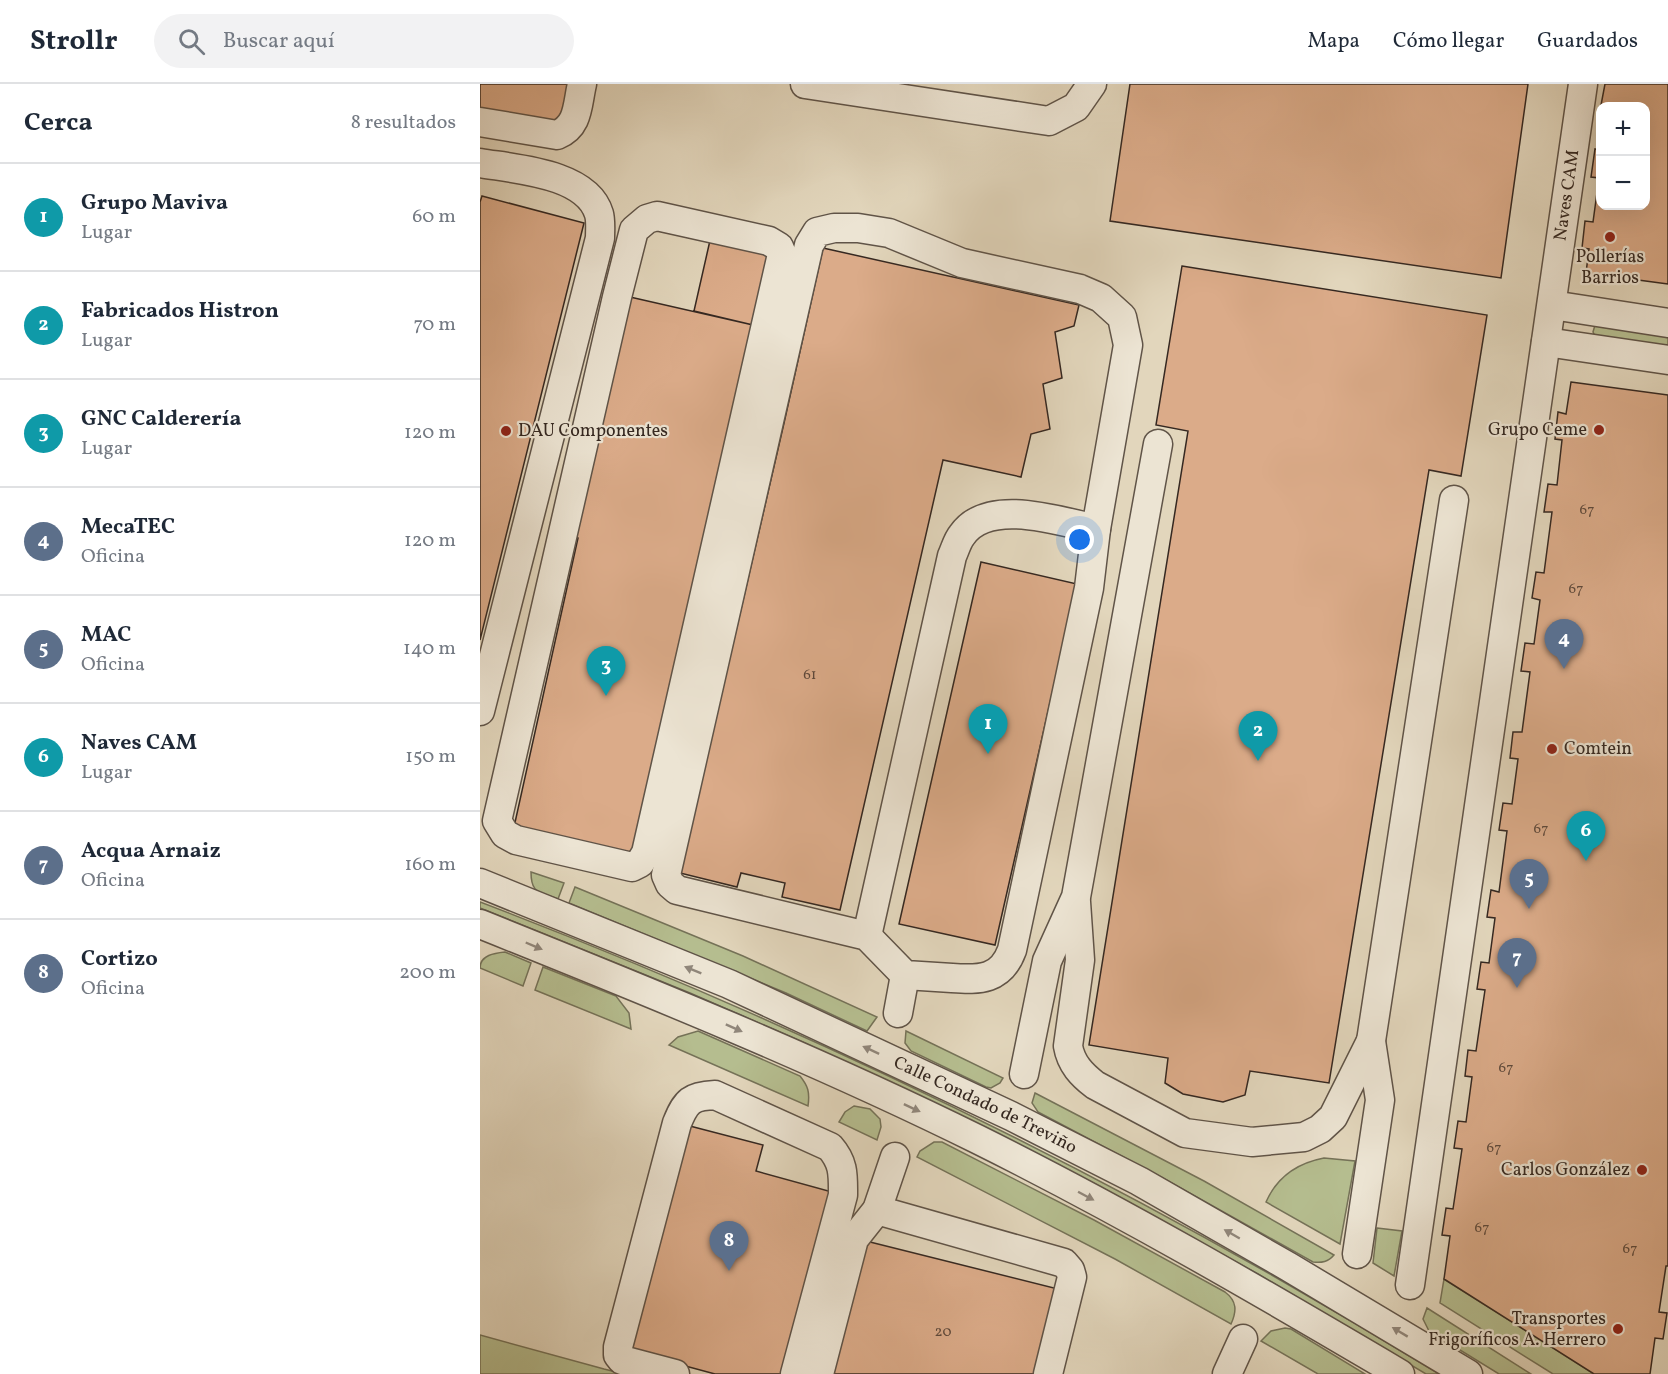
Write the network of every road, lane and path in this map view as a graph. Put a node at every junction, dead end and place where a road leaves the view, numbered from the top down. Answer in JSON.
{"nodes":[{"id":1,"x":582,"y":84,"type":"edge"},
{"id":2,"x":806,"y":84,"type":"edge"},
{"id":3,"x":1092,"y":84,"type":"edge"},
{"id":4,"x":1582,"y":84,"type":"edge"},
{"id":5,"x":480,"y":122,"type":"edge"},
{"id":6,"x":480,"y":163,"type":"edge"},
{"id":7,"x":1552,"y":305,"type":"junction"},
{"id":8,"x":1668,"y":323,"type":"edge"},
{"id":9,"x":1546,"y":342,"type":"junction"},
{"id":10,"x":1668,"y":360,"type":"edge"},
{"id":11,"x":1158,"y":444,"type":"dead end"},
{"id":12,"x":1454,"y":500,"type":"dead end"},
{"id":13,"x":1096,"y":529,"type":"junction"},
{"id":14,"x":480,"y":711,"type":"edge"},
{"id":15,"x":514,"y":845,"type":"joint"},
{"id":16,"x":480,"y":883,"type":"edge"},
{"id":17,"x":1076,"y":897,"type":"junction"},
{"id":18,"x":480,"y":924,"type":"edge"},
{"id":19,"x":867,"y":936,"type":"junction"},
{"id":20,"x":905,"y":975,"type":"junction"},
{"id":21,"x":898,"y":1013,"type":"dead end"},
{"id":22,"x":1371,"y":1041,"type":"junction"},
{"id":23,"x":1024,"y":1074,"type":"dead end"},
{"id":24,"x":895,"y":1157,"type":"dead end"},
{"id":25,"x":877,"y":1210,"type":"junction"},
{"id":26,"x":1357,"y":1254,"type":"dead end"},
{"id":27,"x":1410,"y":1285,"type":"dead end"},
{"id":28,"x":1243,"y":1339,"type":"dead end"},
{"id":29,"x":675,"y":1374,"type":"edge"},
{"id":30,"x":795,"y":1374,"type":"edge"},
{"id":31,"x":819,"y":1374,"type":"edge"},
{"id":32,"x":1048,"y":1374,"type":"edge"},
{"id":33,"x":1227,"y":1374,"type":"edge"},
{"id":34,"x":1400,"y":1374,"type":"edge"},
{"id":35,"x":1468,"y":1374,"type":"edge"}],
"edges":[{"from":1,"to":5,"type":"street"},
{"from":2,"to":3,"type":"street"},
{"from":4,"to":7,"type":"street","name":"Naves CAM"},
{"from":6,"to":14,"type":"street"},
{"from":7,"to":8,"type":"street"},
{"from":7,"to":9,"type":"street","name":"Naves CAM"},
{"from":9,"to":10,"type":"street"},
{"from":9,"to":27,"type":"street","name":"Naves CAM"},
{"from":11,"to":17,"type":"street"},
{"from":12,"to":22,"type":"street"},
{"from":13,"to":19,"type":"street"},
{"from":13,"to":19,"type":"street"},
{"from":13,"to":20,"type":"street"},
{"from":15,"to":15,"type":"street"},
{"from":35,"to":16,"type":"street","name":"Calle Condado de Treviño","one_way":true},
{"from":17,"to":22,"type":"street"},
{"from":17,"to":23,"type":"street"},
{"from":18,"to":34,"type":"street","name":"Calle Condado de Treviño","one_way":true},
{"from":19,"to":20,"type":"street"},
{"from":20,"to":21,"type":"street"},
{"from":22,"to":26,"type":"street"},
{"from":24,"to":25,"type":"street"},
{"from":25,"to":31,"type":"street"},
{"from":25,"to":32,"type":"street"},
{"from":28,"to":33,"type":"street"},
{"from":29,"to":30,"type":"street"}]}
